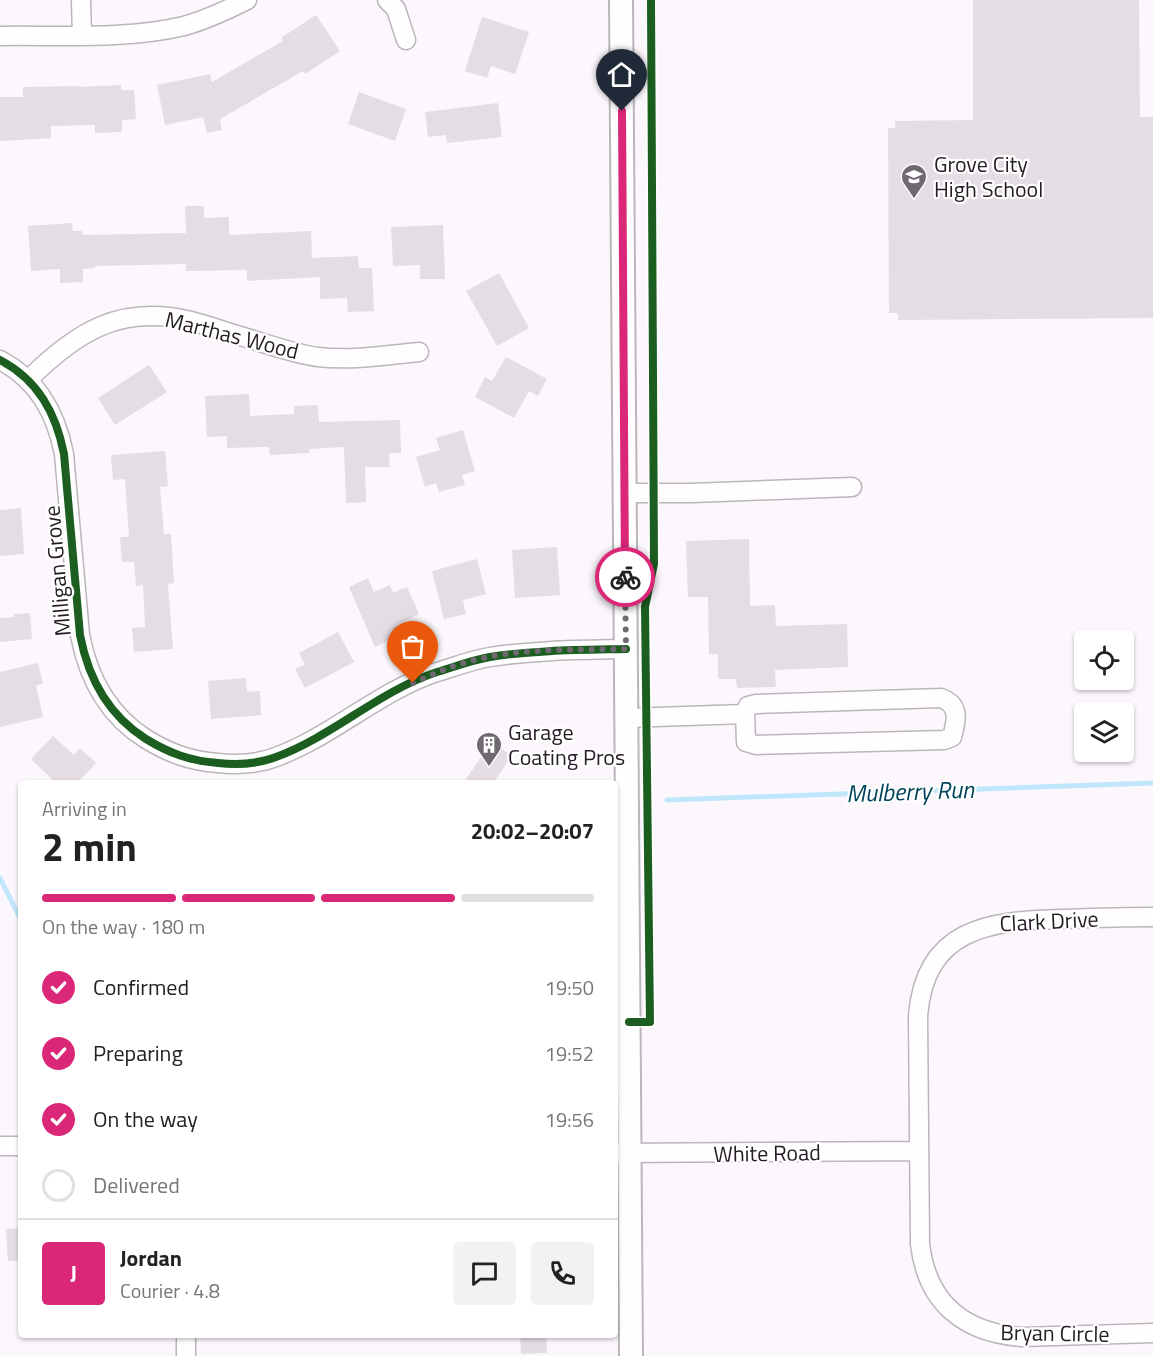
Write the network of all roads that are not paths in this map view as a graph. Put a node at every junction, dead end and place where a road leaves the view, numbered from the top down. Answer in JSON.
{"nodes":[{"id":1,"x":81,"y":0,"type":"edge"},
{"id":2,"x":248,"y":0,"type":"edge"},
{"id":3,"x":387,"y":0,"type":"edge"},
{"id":4,"x":621,"y":0,"type":"edge"},
{"id":5,"x":82,"y":35,"type":"junction"},
{"id":6,"x":0,"y":36,"type":"edge"},
{"id":7,"x":406,"y":39,"type":"dead end"},
{"id":8,"x":419,"y":352,"type":"dead end"},
{"id":9,"x":0,"y":360,"type":"edge"},
{"id":10,"x":28,"y":380,"type":"junction"},
{"id":11,"x":852,"y":487,"type":"dead end"},
{"id":12,"x":625,"y":493,"type":"junction"},
{"id":13,"x":626,"y":649,"type":"junction"},
{"id":14,"x":745,"y":714,"type":"junction"},
{"id":15,"x":626,"y":718,"type":"junction"},
{"id":16,"x":1153,"y":917,"type":"edge"},
{"id":17,"x":0,"y":1146,"type":"edge"},
{"id":18,"x":18,"y":1146,"type":"edge"},
{"id":19,"x":919,"y":1151,"type":"junction"},
{"id":20,"x":622,"y":1153,"type":"edge"},
{"id":21,"x":1153,"y":1333,"type":"edge"},
{"id":22,"x":186,"y":1338,"type":"edge"},
{"id":23,"x":186,"y":1356,"type":"edge"},
{"id":24,"x":631,"y":1356,"type":"edge"}],
"edges":[{"from":1,"to":5,"type":"street"},
{"from":2,"to":5,"type":"street"},
{"from":3,"to":7,"type":"street"},
{"from":4,"to":12,"type":"main road"},
{"from":5,"to":6,"type":"street"},
{"from":8,"to":10,"type":"street","name":"Marthas Wood"},
{"from":9,"to":10,"type":"street","name":"Milligan Grove"},
{"from":10,"to":13,"type":"street","name":"Milligan Grove"},
{"from":11,"to":12,"type":"street"},
{"from":12,"to":13,"type":"main road"},
{"from":13,"to":15,"type":"main road"},
{"from":14,"to":14,"type":"street"},
{"from":14,"to":15,"type":"street"},
{"from":15,"to":20,"type":"main road"},
{"from":16,"to":19,"type":"street","name":"Clark Drive"},
{"from":17,"to":18,"type":"street"},
{"from":19,"to":20,"type":"street","name":"White Road"},
{"from":19,"to":21,"type":"street","name":"Bryan Circle"},
{"from":20,"to":24,"type":"main road"},
{"from":22,"to":23,"type":"street"}]}
